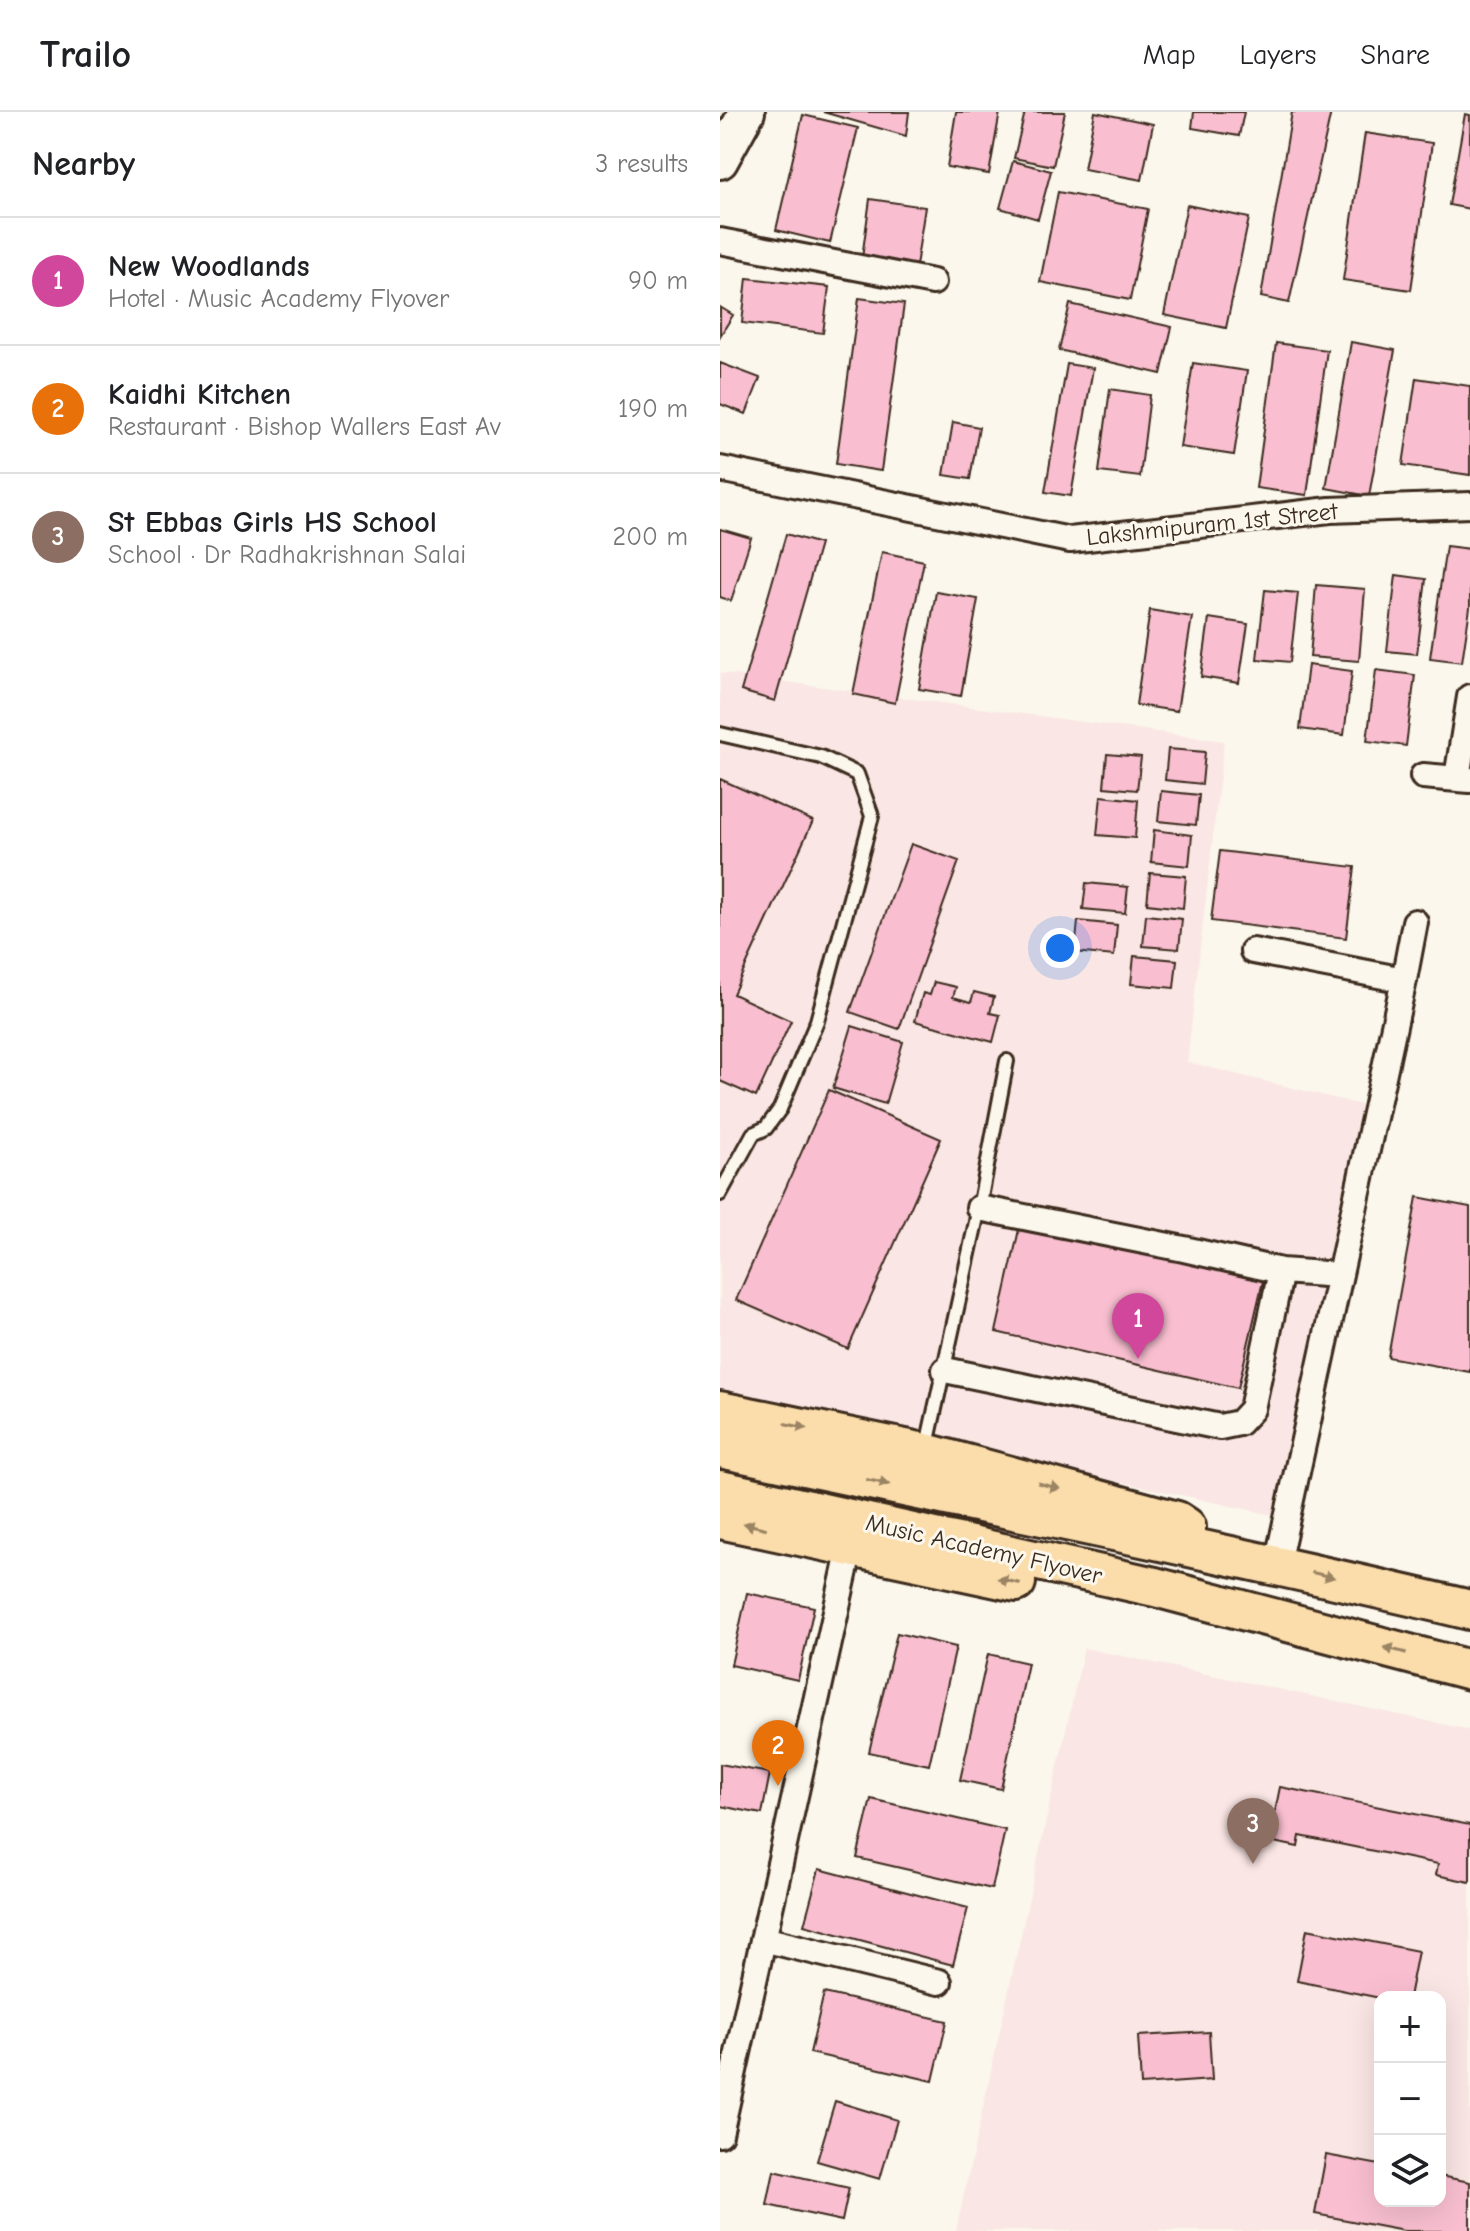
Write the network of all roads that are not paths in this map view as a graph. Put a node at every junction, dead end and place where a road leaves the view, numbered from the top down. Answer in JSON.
{"nodes":[{"id":1,"x":747,"y":112,"type":"edge"},
{"id":2,"x":720,"y":161,"type":"edge"},
{"id":3,"x":720,"y":241,"type":"edge"},
{"id":4,"x":933,"y":282,"type":"dead end"},
{"id":5,"x":720,"y":469,"type":"edge"},
{"id":6,"x":1470,"y":505,"type":"edge"},
{"id":7,"x":1470,"y":697,"type":"edge"},
{"id":8,"x":720,"y":734,"type":"edge"},
{"id":9,"x":1423,"y":776,"type":"dead end"},
{"id":10,"x":1464,"y":779,"type":"edge"},
{"id":11,"x":1415,"y":922,"type":"dead end"},
{"id":12,"x":1253,"y":951,"type":"dead end"},
{"id":13,"x":1404,"y":980,"type":"junction"},
{"id":14,"x":1007,"y":1061,"type":"dead end"},
{"id":15,"x":720,"y":1194,"type":"edge"},
{"id":16,"x":979,"y":1208,"type":"junction"},
{"id":17,"x":1281,"y":1271,"type":"junction"},
{"id":18,"x":1339,"y":1275,"type":"junction"},
{"id":19,"x":945,"y":1370,"type":"junction"},
{"id":20,"x":720,"y":1411,"type":"edge"},
{"id":21,"x":720,"y":1448,"type":"edge"},
{"id":22,"x":925,"y":1453,"type":"junction"},
{"id":23,"x":720,"y":1490,"type":"edge"},
{"id":24,"x":720,"y":1519,"type":"edge"},
{"id":25,"x":850,"y":1548,"type":"junction"},
{"id":26,"x":1220,"y":1552,"type":"junction"},
{"id":27,"x":1277,"y":1564,"type":"junction"},
{"id":28,"x":1248,"y":1610,"type":"junction"},
{"id":29,"x":1470,"y":1610,"type":"edge"},
{"id":30,"x":1470,"y":1670,"type":"edge"},
{"id":31,"x":763,"y":1939,"type":"junction"},
{"id":32,"x":939,"y":1982,"type":"dead end"},
{"id":33,"x":720,"y":2134,"type":"edge"}],
"edges":[{"from":1,"to":2,"type":"main road"},
{"from":3,"to":4,"type":"street"},
{"from":5,"to":6,"type":"street","name":"Lakshmipuram 1st Street"},
{"from":7,"to":10,"type":"street"},
{"from":8,"to":15,"type":"lane"},
{"from":9,"to":10,"type":"street"},
{"from":11,"to":13,"type":"street"},
{"from":12,"to":13,"type":"street"},
{"from":13,"to":18,"type":"street"},
{"from":14,"to":16,"type":"lane"},
{"from":16,"to":17,"type":"street"},
{"from":16,"to":19,"type":"lane"},
{"from":17,"to":18,"type":"street"},
{"from":17,"to":19,"type":"street"},
{"from":18,"to":27,"type":"street"},
{"from":19,"to":22,"type":"lane"},
{"from":20,"to":22,"type":"main road","one_way":true},
{"from":21,"to":26,"type":"main road","name":"Music Academy Flyover","one_way":true},
{"from":22,"to":26,"type":"main road","one_way":true},
{"from":23,"to":28,"type":"main road","name":"Music Academy Flyover"},
{"from":25,"to":24,"type":"main road","one_way":true},
{"from":28,"to":25,"type":"main road","one_way":true},
{"from":25,"to":31,"type":"street"},
{"from":26,"to":27,"type":"main road","name":"Music Academy Flyover"},
{"from":27,"to":29,"type":"main road","name":"Music Academy Flyover","one_way":true},
{"from":30,"to":28,"type":"main road","name":"Music Academy Flyover","one_way":true},
{"from":31,"to":32,"type":"street"},
{"from":31,"to":33,"type":"street"}]}
